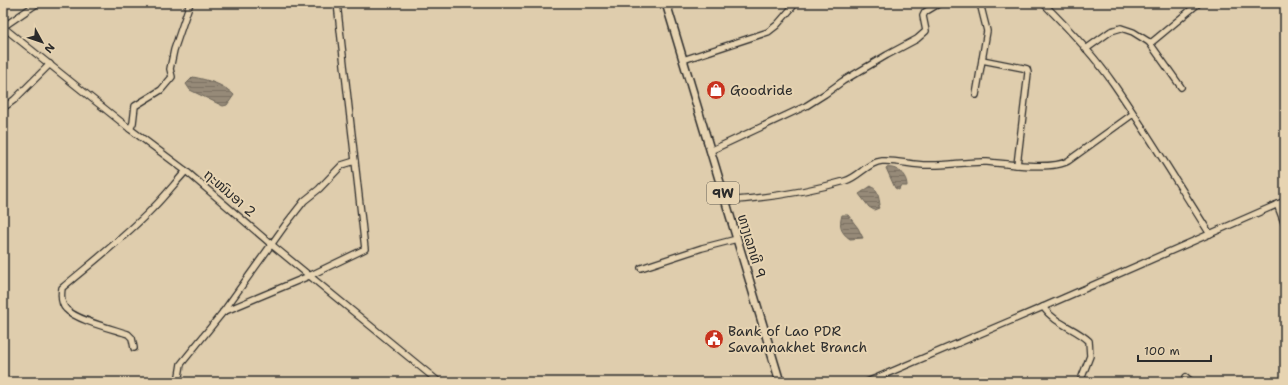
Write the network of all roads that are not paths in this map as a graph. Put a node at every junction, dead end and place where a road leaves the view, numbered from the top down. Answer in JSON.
{"nodes":[{"id":1,"x":38,"y":3,"type":"edge"},
{"id":2,"x":190,"y":3,"type":"edge"},
{"id":3,"x":337,"y":3,"type":"edge"},
{"id":4,"x":666,"y":3,"type":"edge"},
{"id":5,"x":796,"y":3,"type":"edge"},
{"id":6,"x":940,"y":3,"type":"edge"},
{"id":7,"x":980,"y":3,"type":"edge"},
{"id":8,"x":1043,"y":3,"type":"edge"},
{"id":9,"x":1199,"y":3,"type":"edge"},
{"id":10,"x":3,"y":27,"type":"edge"},
{"id":11,"x":1149,"y":42,"type":"junction"},
{"id":12,"x":1086,"y":49,"type":"junction"},
{"id":13,"x":683,"y":60,"type":"junction"},
{"id":14,"x":982,"y":60,"type":"junction"},
{"id":15,"x":50,"y":64,"type":"junction"},
{"id":16,"x":1181,"y":86,"type":"dead end"},
{"id":17,"x":976,"y":95,"type":"dead end"},
{"id":18,"x":3,"y":108,"type":"edge"},
{"id":19,"x":1133,"y":114,"type":"junction"},
{"id":20,"x":130,"y":129,"type":"junction"},
{"id":21,"x":710,"y":151,"type":"junction"},
{"id":22,"x":356,"y":161,"type":"junction"},
{"id":23,"x":1017,"y":165,"type":"junction"},
{"id":24,"x":186,"y":171,"type":"junction"},
{"id":25,"x":725,"y":201,"type":"junction"},
{"id":26,"x":1285,"y":201,"type":"edge"},
{"id":27,"x":1277,"y":204,"type":"junction"},
{"id":28,"x":1285,"y":225,"type":"edge"},
{"id":29,"x":1210,"y":234,"type":"junction"},
{"id":30,"x":737,"y":240,"type":"junction"},
{"id":31,"x":272,"y":245,"type":"junction"},
{"id":32,"x":641,"y":268,"type":"dead end"},
{"id":33,"x":309,"y":276,"type":"junction"},
{"id":34,"x":1044,"y":307,"type":"junction"},
{"id":35,"x":223,"y":312,"type":"junction"},
{"id":36,"x":134,"y":348,"type":"dead end"},
{"id":37,"x":1186,"y":377,"type":"dead end"},
{"id":38,"x":178,"y":382,"type":"edge"},
{"id":39,"x":439,"y":382,"type":"edge"},
{"id":40,"x":780,"y":382,"type":"edge"},
{"id":41,"x":867,"y":382,"type":"edge"},
{"id":42,"x":1080,"y":382,"type":"edge"},
{"id":43,"x":1192,"y":382,"type":"edge"}],
"edges":[{"from":1,"to":10,"type":"street"},
{"from":2,"to":20,"type":"street"},
{"from":3,"to":22,"type":"street"},
{"from":4,"to":13,"type":"main road","name":"ທາງເລກທີ 9","number":"9W"},
{"from":5,"to":13,"type":"street"},
{"from":6,"to":21,"type":"street"},
{"from":7,"to":14,"type":"street"},
{"from":8,"to":12,"type":"street"},
{"from":9,"to":11,"type":"street"},
{"from":10,"to":15,"type":"street","name":"ຖະໜົນອາ 2"},
{"from":11,"to":12,"type":"street"},
{"from":11,"to":16,"type":"street"},
{"from":12,"to":19,"type":"street"},
{"from":13,"to":21,"type":"main road","name":"ທາງເລກທີ 9","number":"9W"},
{"from":14,"to":17,"type":"street"},
{"from":14,"to":23,"type":"street"},
{"from":15,"to":18,"type":"street"},
{"from":15,"to":20,"type":"street","name":"ຖະໜົນອາ 2"},
{"from":19,"to":23,"type":"street"},
{"from":19,"to":29,"type":"street"},
{"from":20,"to":24,"type":"street","name":"ຖະໜົນອາ 2"},
{"from":21,"to":25,"type":"main road","name":"ທາງເລກທີ 9","number":"9W"},
{"from":22,"to":31,"type":"street"},
{"from":22,"to":33,"type":"street"},
{"from":23,"to":25,"type":"street"},
{"from":24,"to":31,"type":"street","name":"ຖະໜົນອາ 2"},
{"from":24,"to":36,"type":"street"},
{"from":25,"to":30,"type":"main road","name":"ທາງເລກທີ 9","number":"9W"},
{"from":26,"to":27,"type":"street"},
{"from":27,"to":28,"type":"street"},
{"from":27,"to":29,"type":"street"},
{"from":29,"to":34,"type":"street"},
{"from":30,"to":32,"type":"street"},
{"from":30,"to":40,"type":"main road","name":"ທາງເລກທີ 9","number":"9W"},
{"from":31,"to":33,"type":"street","name":"ຖະໜົນອາ 2"},
{"from":31,"to":35,"type":"street"},
{"from":33,"to":35,"type":"street"},
{"from":33,"to":39,"type":"street","name":"ຖະໜົນອາ 2"},
{"from":34,"to":41,"type":"street"},
{"from":34,"to":42,"type":"street"},
{"from":35,"to":38,"type":"street"},
{"from":37,"to":43,"type":"street"}]}
